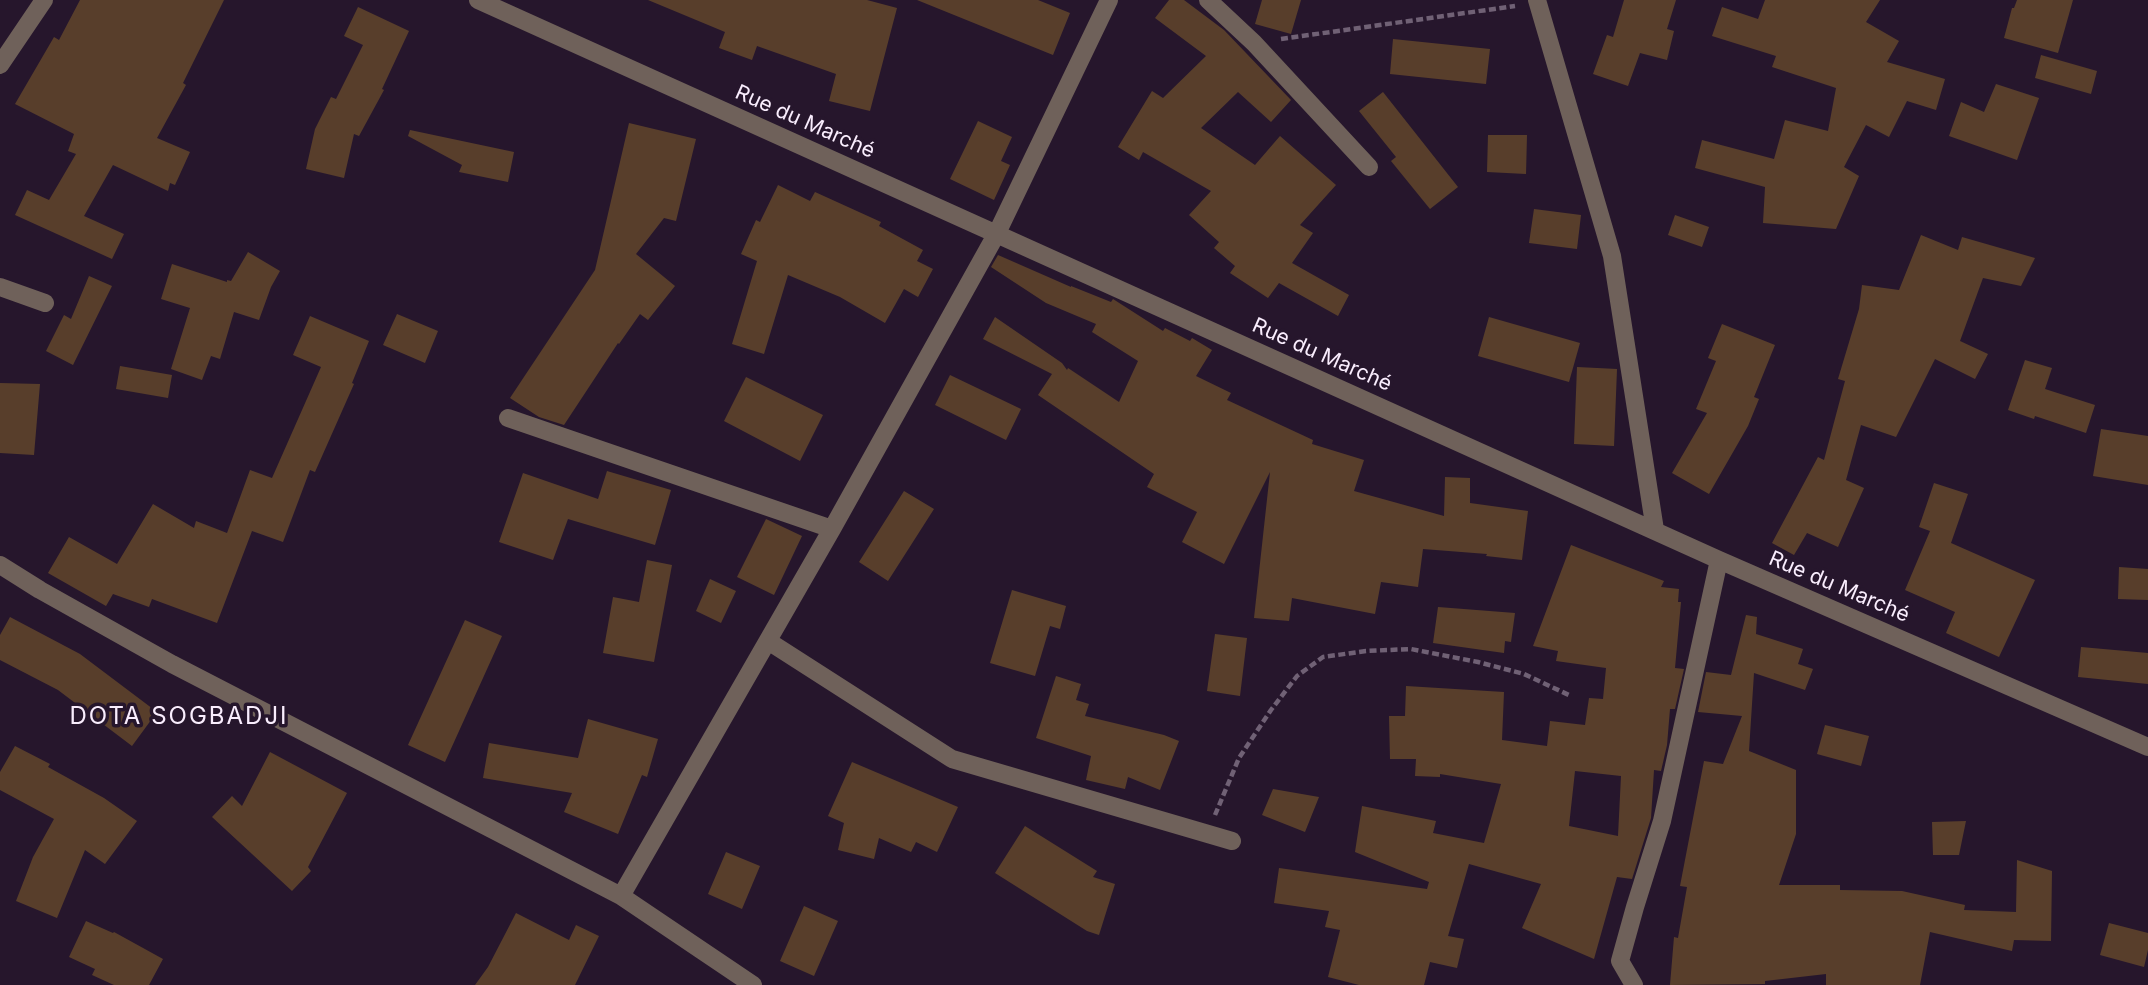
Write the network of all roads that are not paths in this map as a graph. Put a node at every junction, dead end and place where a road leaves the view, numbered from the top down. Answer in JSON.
{"nodes":[{"id":1,"x":44,"y":0,"type":"edge"},
{"id":2,"x":478,"y":0,"type":"edge"},
{"id":3,"x":1109,"y":0,"type":"edge"},
{"id":4,"x":1208,"y":0,"type":"edge"},
{"id":5,"x":1537,"y":1,"type":"edge"},
{"id":6,"x":0,"y":65,"type":"edge"},
{"id":7,"x":1369,"y":167,"type":"dead end"},
{"id":8,"x":997,"y":233,"type":"junction"},
{"id":9,"x":0,"y":287,"type":"edge"},
{"id":10,"x":45,"y":303,"type":"dead end"},
{"id":11,"x":508,"y":418,"type":"dead end"},
{"id":12,"x":832,"y":529,"type":"junction"},
{"id":13,"x":1655,"y":530,"type":"junction"},
{"id":14,"x":1719,"y":560,"type":"junction"},
{"id":15,"x":0,"y":565,"type":"edge"},
{"id":16,"x":768,"y":640,"type":"junction"},
{"id":17,"x":2148,"y":747,"type":"edge"},
{"id":18,"x":1232,"y":841,"type":"dead end"},
{"id":19,"x":621,"y":896,"type":"junction"},
{"id":20,"x":745,"y":983,"type":"edge"},
{"id":21,"x":1634,"y":985,"type":"edge"}],
"edges":[{"from":1,"to":6,"type":"street"},
{"from":2,"to":8,"type":"street","name":"Rue du Marché"},
{"from":3,"to":8,"type":"street"},
{"from":4,"to":7,"type":"street"},
{"from":5,"to":13,"type":"street"},
{"from":8,"to":12,"type":"street"},
{"from":8,"to":13,"type":"street","name":"Rue du Marché"},
{"from":9,"to":10,"type":"street"},
{"from":11,"to":12,"type":"street"},
{"from":12,"to":16,"type":"street"},
{"from":13,"to":14,"type":"street","name":"Rue du Marché"},
{"from":14,"to":17,"type":"street","name":"Rue du Marché"},
{"from":14,"to":21,"type":"street"},
{"from":15,"to":19,"type":"street"},
{"from":16,"to":18,"type":"street"},
{"from":16,"to":19,"type":"street"},
{"from":19,"to":20,"type":"street"}]}
